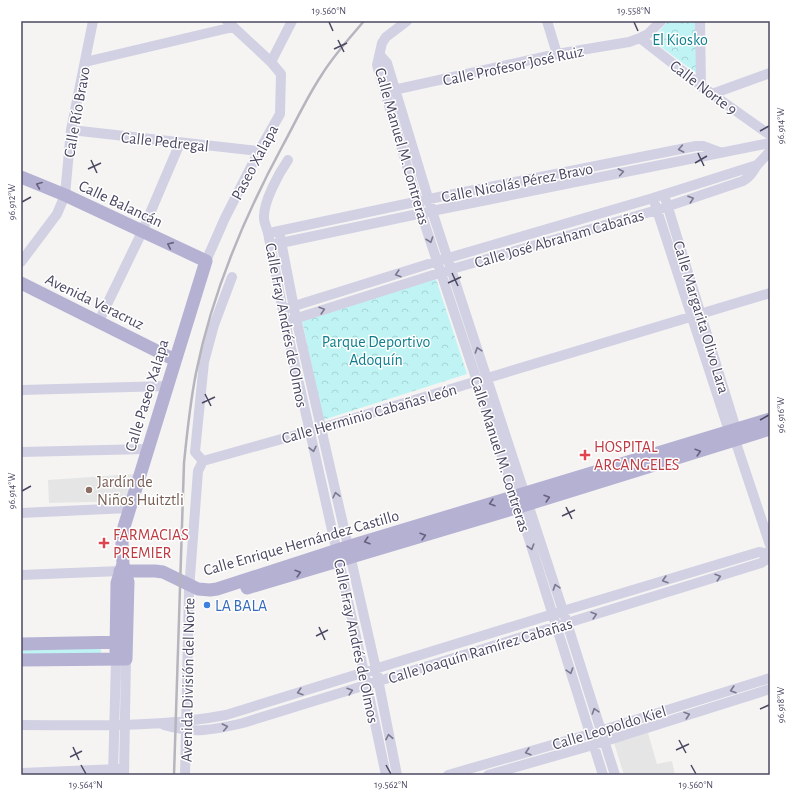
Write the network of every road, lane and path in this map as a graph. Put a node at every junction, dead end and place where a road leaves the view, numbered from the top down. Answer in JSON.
{"nodes":[{"id":1,"x":93,"y":21,"type":"edge"},
{"id":2,"x":292,"y":21,"type":"edge"},
{"id":3,"x":407,"y":21,"type":"edge"},
{"id":4,"x":547,"y":21,"type":"edge"},
{"id":5,"x":661,"y":21,"type":"edge"},
{"id":6,"x":702,"y":22,"type":"edge"},
{"id":7,"x":230,"y":24,"type":"edge"},
{"id":8,"x":640,"y":38,"type":"junction"},
{"id":9,"x":558,"y":54,"type":"junction"},
{"id":10,"x":380,"y":56,"type":"junction"},
{"id":11,"x":85,"y":62,"type":"junction"},
{"id":12,"x":271,"y":62,"type":"junction"},
{"id":13,"x":770,"y":73,"type":"edge"},
{"id":14,"x":702,"y":87,"type":"junction"},
{"id":15,"x":396,"y":89,"type":"junction"},
{"id":16,"x":385,"y":92,"type":"junction"},
{"id":17,"x":712,"y":94,"type":"junction"},
{"id":18,"x":70,"y":130,"type":"junction"},
{"id":19,"x":770,"y":135,"type":"edge"},
{"id":20,"x":180,"y":143,"type":"junction"},
{"id":21,"x":770,"y":143,"type":"edge"},
{"id":22,"x":770,"y":151,"type":"edge"},
{"id":23,"x":259,"y":152,"type":"junction"},
{"id":24,"x":718,"y":152,"type":"junction"},
{"id":25,"x":288,"y":160,"type":"dead end"},
{"id":26,"x":757,"y":165,"type":"junction"},
{"id":27,"x":21,"y":177,"type":"edge"},
{"id":28,"x":65,"y":195,"type":"junction"},
{"id":29,"x":664,"y":195,"type":"junction"},
{"id":30,"x":653,"y":198,"type":"junction"},
{"id":31,"x":429,"y":199,"type":"junction"},
{"id":32,"x":418,"y":201,"type":"junction"},
{"id":33,"x":668,"y":207,"type":"junction"},
{"id":34,"x":657,"y":210,"type":"junction"},
{"id":35,"x":432,"y":211,"type":"junction"},
{"id":36,"x":421,"y":213,"type":"junction"},
{"id":37,"x":279,"y":231,"type":"junction"},
{"id":38,"x":142,"y":232,"type":"junction"},
{"id":39,"x":268,"y":233,"type":"junction"},
{"id":40,"x":282,"y":243,"type":"junction"},
{"id":41,"x":270,"y":245,"type":"junction"},
{"id":42,"x":448,"y":258,"type":"junction"},
{"id":43,"x":206,"y":261,"type":"junction"},
{"id":44,"x":438,"y":261,"type":"junction"},
{"id":45,"x":21,"y":262,"type":"edge"},
{"id":46,"x":452,"y":269,"type":"junction"},
{"id":47,"x":441,"y":273,"type":"junction"},
{"id":48,"x":232,"y":277,"type":"dead end"},
{"id":49,"x":21,"y":283,"type":"edge"},
{"id":50,"x":770,"y":293,"type":"edge"},
{"id":51,"x":293,"y":306,"type":"junction"},
{"id":52,"x":282,"y":309,"type":"junction"},
{"id":53,"x":696,"y":316,"type":"junction"},
{"id":54,"x":296,"y":318,"type":"junction"},
{"id":55,"x":99,"y":321,"type":"junction"},
{"id":56,"x":285,"y":322,"type":"junction"},
{"id":57,"x":175,"y":360,"type":"junction"},
{"id":58,"x":488,"y":378,"type":"junction"},
{"id":59,"x":477,"y":382,"type":"junction"},
{"id":60,"x":168,"y":386,"type":"junction"},
{"id":61,"x":21,"y":390,"type":"edge"},
{"id":62,"x":770,"y":419,"type":"edge"},
{"id":63,"x":321,"y":428,"type":"junction"},
{"id":64,"x":770,"y":429,"type":"edge"},
{"id":65,"x":309,"y":432,"type":"junction"},
{"id":66,"x":733,"y":434,"type":"junction"},
{"id":67,"x":147,"y":449,"type":"junction"},
{"id":68,"x":21,"y":452,"type":"edge"},
{"id":69,"x":203,"y":461,"type":"junction"},
{"id":70,"x":522,"y":500,"type":"junction"},
{"id":71,"x":129,"y":508,"type":"junction"},
{"id":72,"x":21,"y":513,"type":"edge"},
{"id":73,"x":770,"y":545,"type":"edge"},
{"id":74,"x":343,"y":554,"type":"junction"},
{"id":75,"x":770,"y":555,"type":"edge"},
{"id":76,"x":123,"y":569,"type":"junction"},
{"id":77,"x":696,"y":571,"type":"junction"},
{"id":78,"x":21,"y":575,"type":"edge"},
{"id":79,"x":700,"y":582,"type":"junction"},
{"id":80,"x":189,"y":588,"type":"junction"},
{"id":81,"x":630,"y":591,"type":"junction"},
{"id":82,"x":633,"y":603,"type":"junction"},
{"id":83,"x":563,"y":611,"type":"junction"},
{"id":84,"x":552,"y":614,"type":"junction"},
{"id":85,"x":567,"y":623,"type":"junction"},
{"id":86,"x":556,"y":626,"type":"junction"},
{"id":87,"x":483,"y":636,"type":"junction"},
{"id":88,"x":121,"y":642,"type":"junction"},
{"id":89,"x":21,"y":644,"type":"edge"},
{"id":90,"x":442,"y":648,"type":"junction"},
{"id":91,"x":487,"y":648,"type":"junction"},
{"id":92,"x":121,"y":659,"type":"junction"},
{"id":93,"x":21,"y":660,"type":"edge"},
{"id":94,"x":446,"y":661,"type":"junction"},
{"id":95,"x":376,"y":669,"type":"junction"},
{"id":96,"x":364,"y":672,"type":"junction"},
{"id":97,"x":770,"y":678,"type":"edge"},
{"id":98,"x":378,"y":682,"type":"junction"},
{"id":99,"x":367,"y":686,"type":"junction"},
{"id":100,"x":770,"y":689,"type":"edge"},
{"id":101,"x":275,"y":699,"type":"junction"},
{"id":102,"x":278,"y":712,"type":"junction"},
{"id":103,"x":114,"y":724,"type":"junction"},
{"id":104,"x":125,"y":724,"type":"junction"},
{"id":105,"x":21,"y":725,"type":"edge"},
{"id":106,"x":186,"y":725,"type":"junction"},
{"id":107,"x":601,"y":730,"type":"junction"},
{"id":108,"x":590,"y":734,"type":"junction"},
{"id":109,"x":605,"y":741,"type":"junction"},
{"id":110,"x":593,"y":745,"type":"junction"},
{"id":111,"x":113,"y":772,"type":"edge"},
{"id":112,"x":124,"y":772,"type":"edge"},
{"id":113,"x":21,"y":773,"type":"edge"},
{"id":114,"x":185,"y":775,"type":"edge"},
{"id":115,"x":386,"y":775,"type":"edge"},
{"id":116,"x":397,"y":775,"type":"edge"},
{"id":117,"x":448,"y":775,"type":"edge"},
{"id":118,"x":488,"y":775,"type":"edge"},
{"id":119,"x":603,"y":775,"type":"edge"},
{"id":120,"x":615,"y":775,"type":"edge"}],
"edges":[{"from":1,"to":11,"type":"street","name":"Calle Río Bravo"},
{"from":2,"to":12,"type":"street"},
{"from":3,"to":10,"type":"street"},
{"from":4,"to":9,"type":"street"},
{"from":5,"to":8,"type":"street"},
{"from":6,"to":14,"type":"street"},
{"from":7,"to":11,"type":"street"},
{"from":7,"to":12,"type":"street","name":"Paseo Xalapa"},
{"from":8,"to":9,"type":"street","name":"Calle Profesor José Ruiz"},
{"from":8,"to":14,"type":"street","name":"Calle Norte 9"},
{"from":9,"to":15,"type":"street","name":"Calle Profesor José Ruiz"},
{"from":10,"to":15,"type":"street","name":"Calle Manuel M. Contreras"},
{"from":10,"to":16,"type":"street","name":"Calle Manuel M. Contreras"},
{"from":11,"to":18,"type":"street","name":"Calle Río Bravo"},
{"from":12,"to":23,"type":"street","name":"Paseo Xalapa"},
{"from":13,"to":17,"type":"street"},
{"from":14,"to":17,"type":"street","name":"Calle Norte 9"},
{"from":15,"to":16,"type":"street","name":"Calle Profesor José Ruiz"},
{"from":15,"to":31,"type":"street","name":"Calle Manuel M. Contreras"},
{"from":16,"to":32,"type":"street","name":"Calle Manuel M. Contreras"},
{"from":17,"to":19,"type":"street","name":"Calle Norte 9"},
{"from":18,"to":20,"type":"street","name":"Calle Pedregal"},
{"from":18,"to":28,"type":"street","name":"Calle Río Bravo"},
{"from":20,"to":23,"type":"street","name":"Calle Pedregal"},
{"from":20,"to":38,"type":"street"},
{"from":21,"to":24,"type":"street","name":"Calle Nicolás Pérez Bravo"},
{"from":22,"to":26,"type":"street","name":"Calle José Abraham Cabañas"},
{"from":23,"to":43,"type":"street","name":"Paseo Xalapa"},
{"from":24,"to":31,"type":"street","name":"Calle Nicolás Pérez Bravo","one_way":true},
{"from":35,"to":24,"type":"street","name":"Calle Nicolás Pérez Bravo","one_way":true},
{"from":25,"to":39,"type":"street","name":"Calle Fray Andrés de Olmos"},
{"from":26,"to":29,"type":"street","name":"Calle José Abraham Cabañas"},
{"from":33,"to":26,"type":"street","name":"Calle José Abraham Cabañas","one_way":true},
{"from":28,"to":27,"type":"main road","name":"Calle Balancán","one_way":true},
{"from":28,"to":38,"type":"main road","name":"Calle Balancán"},
{"from":28,"to":45,"type":"street","name":"Calle Río Bravo"},
{"from":29,"to":30,"type":"street","name":"Calle José Abraham Cabañas"},
{"from":29,"to":33,"type":"street","name":"Calle Margarita Olivo Lara"},
{"from":30,"to":34,"type":"street","name":"Calle Margarita Olivo Lara"},
{"from":30,"to":42,"type":"street","name":"Calle José Abraham Cabañas"},
{"from":31,"to":32,"type":"street","name":"Calle Nicolás Pérez Bravo"},
{"from":31,"to":35,"type":"street","name":"Calle Manuel M. Contreras"},
{"from":32,"to":36,"type":"street","name":"Calle Manuel M. Contreras"},
{"from":32,"to":37,"type":"street","name":"Calle Nicolás Pérez Bravo"},
{"from":33,"to":34,"type":"street","name":"Calle José Abraham Cabañas"},
{"from":33,"to":53,"type":"street","name":"Calle Margarita Olivo Lara"},
{"from":34,"to":46,"type":"street","name":"Calle José Abraham Cabañas"},
{"from":34,"to":53,"type":"street","name":"Calle Margarita Olivo Lara"},
{"from":35,"to":36,"type":"street","name":"Calle Nicolás Pérez Bravo"},
{"from":35,"to":42,"type":"street","name":"Calle Manuel M. Contreras"},
{"from":36,"to":40,"type":"street","name":"Calle Nicolás Pérez Bravo"},
{"from":36,"to":44,"type":"street","name":"Calle Manuel M. Contreras","one_way":true},
{"from":37,"to":39,"type":"street","name":"Calle Nicolás Pérez Bravo"},
{"from":37,"to":40,"type":"street","name":"Calle Fray Andrés de Olmos"},
{"from":43,"to":38,"type":"main road","name":"Calle Balancán","one_way":true},
{"from":38,"to":55,"type":"street"},
{"from":39,"to":41,"type":"street","name":"Calle Fray Andrés de Olmos"},
{"from":40,"to":41,"type":"street","name":"Calle Nicolás Pérez Bravo"},
{"from":40,"to":51,"type":"street","name":"Calle Fray Andrés de Olmos"},
{"from":41,"to":52,"type":"street","name":"Calle Fray Andrés de Olmos"},
{"from":42,"to":44,"type":"street","name":"Calle José Abraham Cabañas"},
{"from":42,"to":46,"type":"street","name":"Calle Manuel M. Contreras"},
{"from":43,"to":57,"type":"main road","name":"Calle Paseo Xalapa"},
{"from":44,"to":47,"type":"street","name":"Calle Manuel M. Contreras"},
{"from":44,"to":51,"type":"street","name":"Calle José Abraham Cabañas","one_way":true},
{"from":46,"to":47,"type":"street","name":"Calle José Abraham Cabañas"},
{"from":58,"to":46,"type":"street","name":"Calle Manuel M. Contreras","one_way":true},
{"from":54,"to":47,"type":"street","name":"Calle José Abraham Cabañas","one_way":true},
{"from":47,"to":59,"type":"street","name":"Calle Manuel M. Contreras"},
{"from":48,"to":69,"type":"street"},
{"from":49,"to":55,"type":"main road","name":"Avenida Veracruz"},
{"from":50,"to":53,"type":"street","name":"Calle Herminio Cabañas León"},
{"from":51,"to":52,"type":"street","name":"Calle José Abraham Cabañas"},
{"from":51,"to":54,"type":"street","name":"Calle Fray Andrés de Olmos"},
{"from":52,"to":56,"type":"street","name":"Calle Fray Andrés de Olmos"},
{"from":53,"to":58,"type":"street","name":"Calle Herminio Cabañas León"},
{"from":53,"to":66,"type":"street","name":"Calle Margarita Olivo Lara"},
{"from":54,"to":56,"type":"street","name":"Calle José Abraham Cabañas"},
{"from":54,"to":63,"type":"street","name":"Calle Fray Andrés de Olmos"},
{"from":55,"to":57,"type":"main road","name":"Avenida Veracruz"},
{"from":56,"to":65,"type":"street","name":"Calle Fray Andrés de Olmos"},
{"from":57,"to":60,"type":"main road","name":"Calle Paseo Xalapa"},
{"from":58,"to":59,"type":"street","name":"Calle Herminio Cabañas León"},
{"from":58,"to":70,"type":"street","name":"Calle Manuel M. Contreras"},
{"from":59,"to":63,"type":"street","name":"Calle Herminio Cabañas León"},
{"from":59,"to":70,"type":"street","name":"Calle Manuel M. Contreras"},
{"from":60,"to":61,"type":"street"},
{"from":60,"to":67,"type":"main road","name":"Calle Paseo Xalapa"},
{"from":62,"to":66,"type":"main road","name":"Calle Enrique Hernández Castillo"},
{"from":63,"to":65,"type":"street","name":"Calle Herminio Cabañas León"},
{"from":74,"to":63,"type":"street","name":"Calle Fray Andrés de Olmos","one_way":true},
{"from":64,"to":66,"type":"main road","name":"Calle Enrique Hernández Castillo"},
{"from":65,"to":69,"type":"street","name":"Calle Herminio Cabañas León"},
{"from":65,"to":74,"type":"street","name":"Calle Fray Andrés de Olmos","one_way":true},
{"from":66,"to":70,"type":"main road","name":"Calle Enrique Hernández Castillo"},
{"from":66,"to":73,"type":"street","name":"Calle Margarita Olivo Lara"},
{"from":67,"to":68,"type":"street"},
{"from":67,"to":71,"type":"main road","name":"Calle Paseo Xalapa"},
{"from":69,"to":80,"type":"street"},
{"from":70,"to":74,"type":"main road","name":"Calle Enrique Hernández Castillo"},
{"from":83,"to":70,"type":"street","name":"Calle Manuel M. Contreras","one_way":true},
{"from":70,"to":84,"type":"street","name":"Calle Manuel M. Contreras","one_way":true},
{"from":71,"to":72,"type":"street"},
{"from":71,"to":76,"type":"main road","name":"Calle Paseo Xalapa"},
{"from":74,"to":80,"type":"main road","name":"Calle Enrique Hernández Castillo"},
{"from":74,"to":95,"type":"street","name":"Calle Fray Andrés de Olmos"},
{"from":74,"to":96,"type":"street","name":"Calle Fray Andrés de Olmos"},
{"from":75,"to":77,"type":"street","name":"Calle Joaquín Ramírez Cabañas"},
{"from":79,"to":75,"type":"street","name":"Calle Joaquín Ramírez Cabañas","one_way":true},
{"from":76,"to":78,"type":"street"},
{"from":76,"to":80,"type":"main road","name":"Calle Enrique Hernández Castillo"},
{"from":76,"to":88,"type":"main road","name":"Calle Paseo Xalapa"},
{"from":77,"to":79,"type":"street"},
{"from":77,"to":81,"type":"street","name":"Calle Joaquín Ramírez Cabañas","one_way":true},
{"from":79,"to":82,"type":"street","name":"Calle Joaquín Ramírez Cabañas"},
{"from":80,"to":106,"type":"street","name":"Avenida División del Norte"},
{"from":81,"to":82,"type":"street"},
{"from":81,"to":83,"type":"street","name":"Calle Joaquín Ramírez Cabañas"},
{"from":85,"to":82,"type":"street","name":"Calle Joaquín Ramírez Cabañas","one_way":true},
{"from":83,"to":84,"type":"street","name":"Calle Joaquín Ramírez Cabañas"},
{"from":83,"to":85,"type":"street","name":"Calle Manuel M. Contreras"},
{"from":84,"to":86,"type":"street","name":"Calle Manuel M. Contreras"},
{"from":84,"to":87,"type":"street","name":"Calle Joaquín Ramírez Cabañas"},
{"from":85,"to":86,"type":"street","name":"Calle Joaquín Ramírez Cabañas"},
{"from":107,"to":85,"type":"street","name":"Calle Manuel M. Contreras","one_way":true},
{"from":86,"to":91,"type":"street","name":"Calle Joaquín Ramírez Cabañas"},
{"from":86,"to":108,"type":"street","name":"Calle Manuel M. Contreras","one_way":true},
{"from":87,"to":90,"type":"street","name":"Calle Joaquín Ramírez Cabañas"},
{"from":87,"to":91,"type":"street"},
{"from":88,"to":89,"type":"main road"},
{"from":88,"to":92,"type":"main road","name":"Calle Paseo Xalapa"},
{"from":90,"to":94,"type":"street"},
{"from":90,"to":95,"type":"street","name":"Calle Joaquín Ramírez Cabañas"},
{"from":91,"to":94,"type":"street","name":"Calle Joaquín Ramírez Cabañas"},
{"from":92,"to":93,"type":"main road"},
{"from":92,"to":103,"type":"street","name":"Calle Paseo Xalapa"},
{"from":92,"to":104,"type":"street","name":"Calle Paseo Xalapa"},
{"from":94,"to":98,"type":"street","name":"Calle Joaquín Ramírez Cabañas"},
{"from":95,"to":96,"type":"street","name":"Calle Joaquín Ramírez Cabañas"},
{"from":95,"to":98,"type":"street","name":"Calle Fray Andrés de Olmos"},
{"from":96,"to":99,"type":"street","name":"Calle Fray Andrés de Olmos"},
{"from":96,"to":101,"type":"street","name":"Calle Joaquín Ramírez Cabañas","one_way":true},
{"from":97,"to":107,"type":"street","name":"Calle Leopoldo Kiel","one_way":true},
{"from":98,"to":99,"type":"street","name":"Calle Joaquín Ramírez Cabañas"},
{"from":116,"to":98,"type":"street","name":"Calle Fray Andrés de Olmos","one_way":true},
{"from":102,"to":99,"type":"street","name":"Calle Joaquín Ramírez Cabañas","one_way":true},
{"from":99,"to":115,"type":"street","name":"Calle Fray Andrés de Olmos"},
{"from":109,"to":100,"type":"street","name":"Calle Leopoldo Kiel","one_way":true},
{"from":101,"to":102,"type":"street"},
{"from":101,"to":106,"type":"street","name":"Calle Joaquín Ramírez Cabañas"},
{"from":106,"to":102,"type":"street","name":"Calle Joaquín Ramírez Cabañas","one_way":true},
{"from":103,"to":104,"type":"street"},
{"from":103,"to":105,"type":"street"},
{"from":103,"to":111,"type":"street","name":"Calle Paseo Xalapa"},
{"from":104,"to":106,"type":"street"},
{"from":104,"to":112,"type":"street","name":"Calle Paseo Xalapa"},
{"from":106,"to":114,"type":"street","name":"Avenida División del Norte"},
{"from":107,"to":108,"type":"street","name":"Calle Leopoldo Kiel"},
{"from":107,"to":109,"type":"street","name":"Calle Manuel M. Contreras"},
{"from":108,"to":110,"type":"street","name":"Calle Manuel M. Contreras"},
{"from":108,"to":117,"type":"street","name":"Calle Leopoldo Kiel","one_way":true},
{"from":109,"to":110,"type":"street","name":"Calle Leopoldo Kiel"},
{"from":109,"to":120,"type":"street","name":"Calle Manuel M. Contreras"},
{"from":110,"to":118,"type":"street","name":"Calle Leopoldo Kiel"},
{"from":110,"to":119,"type":"street","name":"Calle Manuel M. Contreras"},
{"from":111,"to":112,"type":"street"},
{"from":111,"to":113,"type":"street"}]}
